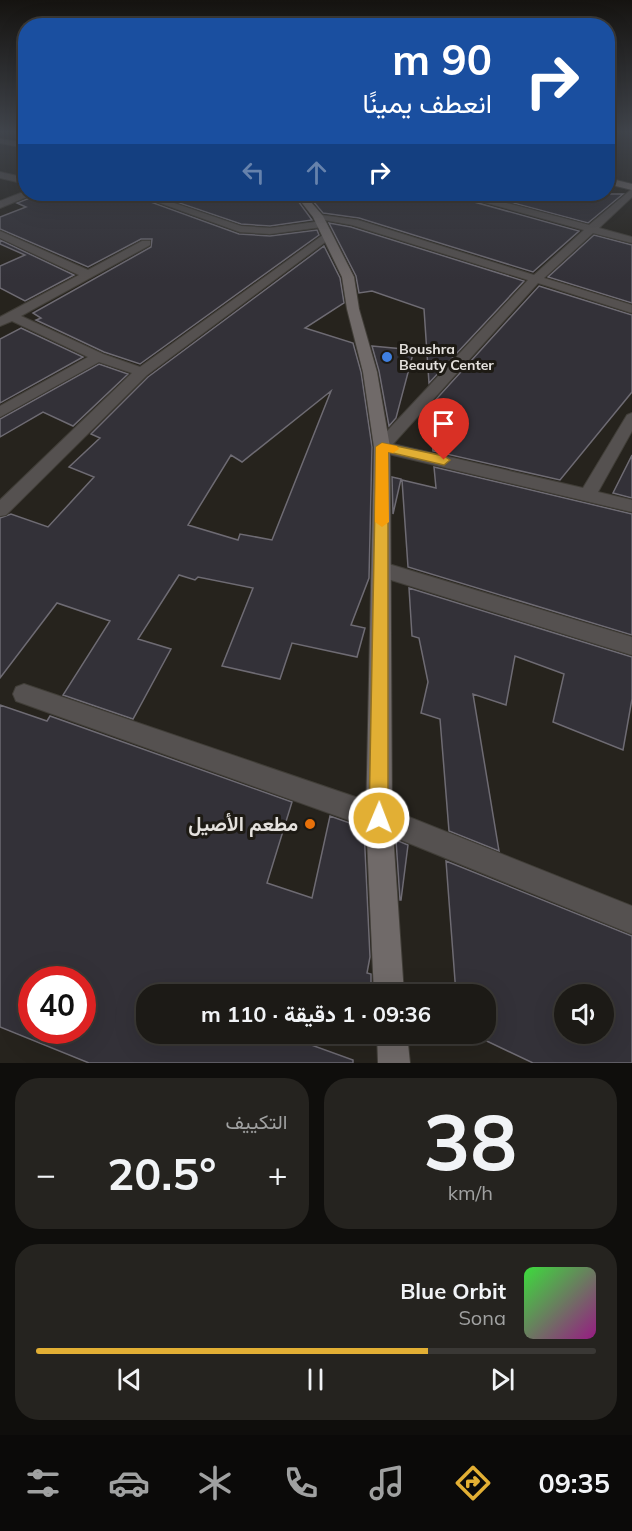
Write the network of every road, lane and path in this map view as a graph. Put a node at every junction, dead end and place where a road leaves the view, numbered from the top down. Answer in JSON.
{"nodes":[{"id":1,"x":615,"y":183,"type":"edge"},
{"id":2,"x":632,"y":187,"type":"edge"},
{"id":3,"x":632,"y":192,"type":"edge"},
{"id":4,"x":18,"y":197,"type":"edge"},
{"id":5,"x":160,"y":201,"type":"edge"},
{"id":6,"x":304,"y":201,"type":"edge"},
{"id":7,"x":490,"y":201,"type":"edge"},
{"id":8,"x":0,"y":205,"type":"edge"},
{"id":9,"x":322,"y":226,"type":"junction"},
{"id":10,"x":590,"y":228,"type":"junction"},
{"id":11,"x":0,"y":234,"type":"edge"},
{"id":12,"x":632,"y":240,"type":"edge"},
{"id":13,"x":146,"y":243,"type":"dead end"},
{"id":14,"x":89,"y":275,"type":"junction"},
{"id":15,"x":536,"y":279,"type":"junction"},
{"id":16,"x":632,"y":309,"type":"edge"},
{"id":17,"x":6,"y":319,"type":"edge"},
{"id":18,"x":98,"y":357,"type":"junction"},
{"id":19,"x":142,"y":372,"type":"junction"},
{"id":20,"x":0,"y":412,"type":"edge"},
{"id":21,"x":632,"y":418,"type":"edge"},
{"id":22,"x":382,"y":447,"type":"junction"},
{"id":23,"x":588,"y":494,"type":"junction"},
{"id":24,"x":632,"y":506,"type":"edge"},
{"id":25,"x":0,"y":510,"type":"edge"},
{"id":26,"x":382,"y":570,"type":"junction"},
{"id":27,"x":632,"y":646,"type":"edge"},
{"id":28,"x":24,"y":694,"type":"dead end"},
{"id":29,"x":379,"y":818,"type":"junction"},
{"id":30,"x":632,"y":920,"type":"edge"},
{"id":31,"x":388,"y":984,"type":"edge"},
{"id":32,"x":393,"y":1044,"type":"edge"},
{"id":33,"x":394,"y":1063,"type":"edge"}],
"edges":[{"from":1,"to":2,"type":"street"},
{"from":3,"to":10,"type":"street"},
{"from":4,"to":8,"type":"street"},
{"from":5,"to":9,"type":"street"},
{"from":6,"to":9,"type":"street"},
{"from":7,"to":10,"type":"street"},
{"from":9,"to":15,"type":"street"},
{"from":9,"to":19,"type":"street"},
{"from":9,"to":22,"type":"street"},
{"from":10,"to":12,"type":"street"},
{"from":10,"to":15,"type":"street"},
{"from":11,"to":14,"type":"street"},
{"from":13,"to":14,"type":"street"},
{"from":14,"to":17,"type":"street"},
{"from":15,"to":16,"type":"street"},
{"from":15,"to":22,"type":"street"},
{"from":17,"to":18,"type":"street"},
{"from":18,"to":19,"type":"street"},
{"from":18,"to":20,"type":"street"},
{"from":19,"to":25,"type":"street"},
{"from":21,"to":23,"type":"street"},
{"from":22,"to":23,"type":"street"},
{"from":22,"to":26,"type":"street"},
{"from":23,"to":24,"type":"street"},
{"from":26,"to":27,"type":"street"},
{"from":26,"to":29,"type":"street"},
{"from":28,"to":29,"type":"street"},
{"from":29,"to":30,"type":"street"},
{"from":29,"to":31,"type":"street"},
{"from":32,"to":33,"type":"street"}]}
